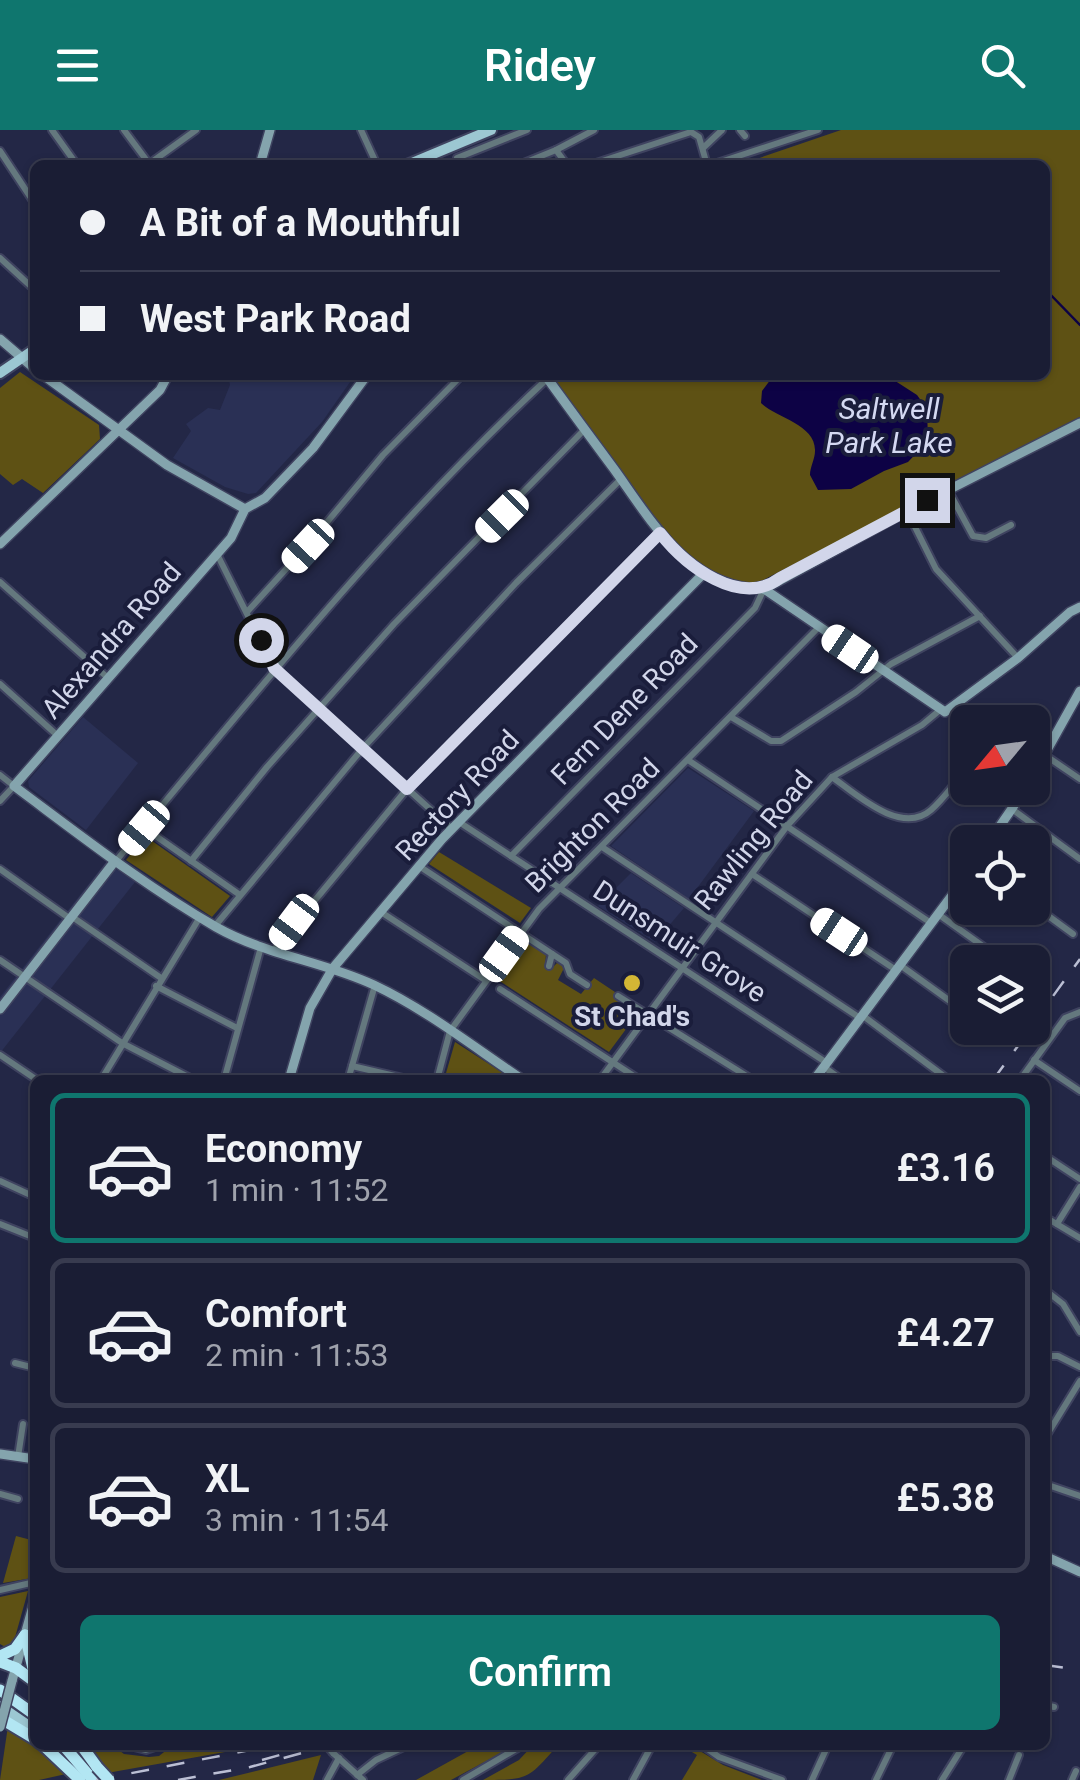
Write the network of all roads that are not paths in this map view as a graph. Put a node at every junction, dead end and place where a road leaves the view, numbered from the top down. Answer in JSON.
{"nodes":[{"id":1,"x":52,"y":130,"type":"edge"},
{"id":2,"x":124,"y":130,"type":"edge"},
{"id":3,"x":361,"y":130,"type":"edge"},
{"id":4,"x":491,"y":130,"type":"edge"},
{"id":5,"x":527,"y":130,"type":"edge"},
{"id":6,"x":594,"y":130,"type":"edge"},
{"id":7,"x":722,"y":130,"type":"edge"},
{"id":8,"x":818,"y":130,"type":"edge"},
{"id":9,"x":193,"y":131,"type":"edge"},
{"id":10,"x":266,"y":131,"type":"edge"},
{"id":11,"x":702,"y":149,"type":"junction"},
{"id":12,"x":556,"y":150,"type":"junction"},
{"id":13,"x":0,"y":152,"type":"edge"},
{"id":14,"x":457,"y":158,"type":"dead end"},
{"id":15,"x":73,"y":160,"type":"edge"},
{"id":16,"x":146,"y":160,"type":"edge"},
{"id":17,"x":156,"y":160,"type":"edge"},
{"id":18,"x":261,"y":160,"type":"edge"},
{"id":19,"x":375,"y":160,"type":"edge"},
{"id":20,"x":419,"y":160,"type":"edge"},
{"id":21,"x":532,"y":160,"type":"edge"},
{"id":22,"x":563,"y":160,"type":"edge"},
{"id":23,"x":605,"y":160,"type":"edge"},
{"id":24,"x":707,"y":160,"type":"edge"},
{"id":25,"x":725,"y":160,"type":"edge"},
{"id":26,"x":30,"y":197,"type":"edge"},
{"id":27,"x":0,"y":258,"type":"edge"},
{"id":28,"x":30,"y":285,"type":"edge"},
{"id":29,"x":0,"y":338,"type":"edge"},
{"id":30,"x":30,"y":353,"type":"edge"},
{"id":31,"x":20,"y":358,"type":"junction"},
{"id":32,"x":30,"y":365,"type":"edge"},
{"id":33,"x":0,"y":373,"type":"edge"},
{"id":34,"x":50,"y":380,"type":"edge"},
{"id":35,"x":165,"y":380,"type":"edge"},
{"id":36,"x":364,"y":380,"type":"edge"},
{"id":37,"x":457,"y":380,"type":"edge"},
{"id":38,"x":544,"y":380,"type":"edge"},
{"id":39,"x":549,"y":380,"type":"edge"},
{"id":40,"x":1077,"y":427,"type":"edge"},
{"id":41,"x":584,"y":429,"type":"junction"},
{"id":42,"x":118,"y":430,"type":"junction"},
{"id":43,"x":620,"y":479,"type":"junction"},
{"id":44,"x":948,"y":490,"type":"junction"},
{"id":45,"x":246,"y":510,"type":"junction"},
{"id":46,"x":907,"y":510,"type":"junction"},
{"id":47,"x":1011,"y":525,"type":"dead end"},
{"id":48,"x":660,"y":533,"type":"junction"},
{"id":49,"x":0,"y":544,"type":"edge"},
{"id":50,"x":216,"y":554,"type":"junction"},
{"id":51,"x":704,"y":572,"type":"junction"},
{"id":52,"x":0,"y":582,"type":"edge"},
{"id":53,"x":764,"y":590,"type":"junction"},
{"id":54,"x":1080,"y":607,"type":"edge"},
{"id":55,"x":247,"y":612,"type":"junction"},
{"id":56,"x":980,"y":616,"type":"junction"},
{"id":57,"x":818,"y":628,"type":"junction"},
{"id":58,"x":1018,"y":658,"type":"junction"},
{"id":59,"x":274,"y":668,"type":"junction"},
{"id":60,"x":883,"y":672,"type":"junction"},
{"id":61,"x":108,"y":678,"type":"junction"},
{"id":62,"x":0,"y":684,"type":"edge"},
{"id":63,"x":1080,"y":691,"type":"edge"},
{"id":64,"x":956,"y":705,"type":"edge"},
{"id":65,"x":318,"y":708,"type":"junction"},
{"id":66,"x":950,"y":709,"type":"edge"},
{"id":67,"x":940,"y":710,"type":"junction"},
{"id":68,"x":731,"y":717,"type":"junction"},
{"id":69,"x":58,"y":736,"type":"junction"},
{"id":70,"x":363,"y":748,"type":"junction"},
{"id":71,"x":1050,"y":748,"type":"edge"},
{"id":72,"x":1050,"y":759,"type":"edge"},
{"id":73,"x":688,"y":760,"type":"junction"},
{"id":74,"x":0,"y":775,"type":"edge"},
{"id":75,"x":832,"y":777,"type":"junction"},
{"id":76,"x":1080,"y":780,"type":"edge"},
{"id":77,"x":14,"y":786,"type":"junction"},
{"id":78,"x":950,"y":788,"type":"edge"},
{"id":79,"x":407,"y":789,"type":"junction"},
{"id":80,"x":0,"y":802,"type":"edge"},
{"id":81,"x":1015,"y":805,"type":"edge"},
{"id":82,"x":1012,"y":809,"type":"junction"},
{"id":83,"x":1001,"y":825,"type":"edge"},
{"id":84,"x":456,"y":826,"type":"junction"},
{"id":85,"x":787,"y":826,"type":"junction"},
{"id":86,"x":150,"y":832,"type":"dead end"},
{"id":87,"x":602,"y":846,"type":"junction"},
{"id":88,"x":511,"y":856,"type":"junction"},
{"id":89,"x":1080,"y":859,"type":"edge"},
{"id":90,"x":116,"y":861,"type":"junction"},
{"id":91,"x":190,"y":861,"type":"junction"},
{"id":92,"x":418,"y":866,"type":"junction"},
{"id":93,"x":0,"y":869,"type":"edge"},
{"id":94,"x":752,"y":874,"type":"junction"},
{"id":95,"x":559,"y":890,"type":"junction"},
{"id":96,"x":240,"y":896,"type":"junction"},
{"id":97,"x":950,"y":898,"type":"edge"},
{"id":98,"x":381,"y":912,"type":"junction"},
{"id":99,"x":70,"y":917,"type":"junction"},
{"id":100,"x":200,"y":917,"type":"junction"},
{"id":101,"x":1050,"y":917,"type":"edge"},
{"id":102,"x":935,"y":918,"type":"junction"},
{"id":103,"x":716,"y":922,"type":"junction"},
{"id":104,"x":215,"y":926,"type":"junction"},
{"id":105,"x":520,"y":933,"type":"junction"},
{"id":106,"x":1074,"y":934,"type":"dead end"},
{"id":107,"x":978,"y":945,"type":"edge"},
{"id":108,"x":261,"y":947,"type":"junction"},
{"id":109,"x":273,"y":950,"type":"junction"},
{"id":110,"x":552,"y":954,"type":"junction"},
{"id":111,"x":0,"y":960,"type":"edge"},
{"id":112,"x":549,"y":966,"type":"dead end"},
{"id":113,"x":898,"y":967,"type":"junction"},
{"id":114,"x":333,"y":968,"type":"junction"},
{"id":115,"x":681,"y":968,"type":"junction"},
{"id":116,"x":24,"y":977,"type":"junction"},
{"id":117,"x":485,"y":980,"type":"junction"},
{"id":118,"x":158,"y":982,"type":"junction"},
{"id":119,"x":587,"y":985,"type":"dead end"},
{"id":120,"x":375,"y":986,"type":"junction"},
{"id":121,"x":500,"y":990,"type":"dead end"},
{"id":122,"x":618,"y":996,"type":"dead end"},
{"id":123,"x":626,"y":1002,"type":"junction"},
{"id":124,"x":950,"y":1002,"type":"edge"},
{"id":125,"x":0,"y":1008,"type":"edge"},
{"id":126,"x":621,"y":1010,"type":"dead end"},
{"id":127,"x":1080,"y":1012,"type":"edge"},
{"id":128,"x":650,"y":1014,"type":"junction"},
{"id":129,"x":861,"y":1017,"type":"junction"},
{"id":130,"x":237,"y":1028,"type":"junction"},
{"id":131,"x":450,"y":1031,"type":"junction"},
{"id":132,"x":122,"y":1042,"type":"junction"},
{"id":133,"x":0,"y":1055,"type":"edge"},
{"id":134,"x":1034,"y":1060,"type":"junction"},
{"id":135,"x":614,"y":1063,"type":"junction"},
{"id":136,"x":825,"y":1065,"type":"junction"},
{"id":137,"x":352,"y":1066,"type":"junction"},
{"id":138,"x":30,"y":1075,"type":"edge"},
{"id":139,"x":103,"y":1075,"type":"edge"},
{"id":140,"x":185,"y":1075,"type":"edge"},
{"id":141,"x":225,"y":1075,"type":"edge"},
{"id":142,"x":290,"y":1075,"type":"edge"},
{"id":143,"x":349,"y":1075,"type":"edge"},
{"id":144,"x":391,"y":1075,"type":"edge"},
{"id":145,"x":438,"y":1075,"type":"edge"},
{"id":146,"x":516,"y":1075,"type":"edge"},
{"id":147,"x":604,"y":1075,"type":"edge"},
{"id":148,"x":632,"y":1075,"type":"edge"},
{"id":149,"x":745,"y":1075,"type":"edge"},
{"id":150,"x":818,"y":1075,"type":"edge"},
{"id":151,"x":836,"y":1075,"type":"edge"},
{"id":152,"x":942,"y":1075,"type":"edge"},
{"id":153,"x":1024,"y":1075,"type":"edge"},
{"id":154,"x":1080,"y":1091,"type":"edge"},
{"id":155,"x":1050,"y":1159,"type":"edge"},
{"id":156,"x":1080,"y":1179,"type":"edge"},
{"id":157,"x":0,"y":1181,"type":"edge"},
{"id":158,"x":1080,"y":1187,"type":"edge"},
{"id":159,"x":30,"y":1195,"type":"edge"},
{"id":160,"x":1050,"y":1219,"type":"edge"},
{"id":161,"x":0,"y":1224,"type":"edge"},
{"id":162,"x":1057,"y":1224,"type":"junction"},
{"id":163,"x":30,"y":1236,"type":"edge"},
{"id":164,"x":1080,"y":1238,"type":"edge"},
{"id":165,"x":1050,"y":1294,"type":"edge"},
{"id":166,"x":1080,"y":1332,"type":"edge"},
{"id":167,"x":1050,"y":1356,"type":"edge"},
{"id":168,"x":15,"y":1363,"type":"dead end"},
{"id":169,"x":30,"y":1367,"type":"edge"},
{"id":170,"x":1080,"y":1367,"type":"edge"},
{"id":171,"x":1080,"y":1381,"type":"edge"},
{"id":172,"x":23,"y":1424,"type":"dead end"},
{"id":173,"x":1050,"y":1430,"type":"edge"},
{"id":174,"x":0,"y":1454,"type":"edge"},
{"id":175,"x":18,"y":1456,"type":"junction"},
{"id":176,"x":30,"y":1458,"type":"edge"},
{"id":177,"x":1050,"y":1486,"type":"edge"},
{"id":178,"x":0,"y":1494,"type":"edge"},
{"id":179,"x":1080,"y":1496,"type":"edge"},
{"id":180,"x":18,"y":1499,"type":"dead end"},
{"id":181,"x":1050,"y":1558,"type":"edge"},
{"id":182,"x":1080,"y":1572,"type":"edge"},
{"id":183,"x":30,"y":1583,"type":"edge"},
{"id":184,"x":0,"y":1590,"type":"edge"},
{"id":185,"x":30,"y":1617,"type":"edge"},
{"id":186,"x":25,"y":1635,"type":"junction"},
{"id":187,"x":30,"y":1658,"type":"edge"},
{"id":188,"x":0,"y":1659,"type":"edge"},
{"id":189,"x":14,"y":1674,"type":"junction"},
{"id":190,"x":30,"y":1679,"type":"edge"},
{"id":191,"x":0,"y":1690,"type":"edge"},
{"id":192,"x":0,"y":1702,"type":"edge"},
{"id":193,"x":30,"y":1714,"type":"edge"},
{"id":194,"x":30,"y":1716,"type":"edge"},
{"id":195,"x":0,"y":1718,"type":"edge"},
{"id":196,"x":30,"y":1726,"type":"edge"},
{"id":197,"x":0,"y":1727,"type":"edge"},
{"id":198,"x":30,"y":1736,"type":"edge"},
{"id":199,"x":53,"y":1750,"type":"edge"},
{"id":200,"x":66,"y":1750,"type":"edge"},
{"id":201,"x":331,"y":1750,"type":"edge"},
{"id":202,"x":397,"y":1750,"type":"edge"},
{"id":203,"x":515,"y":1750,"type":"edge"},
{"id":204,"x":594,"y":1750,"type":"edge"},
{"id":205,"x":649,"y":1750,"type":"edge"},
{"id":206,"x":714,"y":1750,"type":"edge"},
{"id":207,"x":826,"y":1750,"type":"edge"},
{"id":208,"x":890,"y":1750,"type":"edge"},
{"id":209,"x":961,"y":1750,"type":"edge"},
{"id":210,"x":336,"y":1756,"type":"junction"},
{"id":211,"x":1019,"y":1756,"type":"dead end"},
{"id":212,"x":81,"y":1770,"type":"edge"},
{"id":213,"x":1076,"y":1771,"type":"dead end"},
{"id":214,"x":360,"y":1777,"type":"edge"},
{"id":215,"x":110,"y":1780,"type":"edge"},
{"id":216,"x":327,"y":1780,"type":"edge"},
{"id":217,"x":464,"y":1780,"type":"edge"},
{"id":218,"x":568,"y":1780,"type":"edge"},
{"id":219,"x":633,"y":1780,"type":"edge"},
{"id":220,"x":782,"y":1780,"type":"edge"},
{"id":221,"x":812,"y":1780,"type":"edge"},
{"id":222,"x":876,"y":1780,"type":"edge"},
{"id":223,"x":942,"y":1780,"type":"edge"},
{"id":224,"x":1009,"y":1780,"type":"edge"},
{"id":225,"x":1072,"y":1780,"type":"edge"}],
"edges":[{"from":1,"to":15,"type":"street"},
{"from":2,"to":16,"type":"street"},
{"from":3,"to":19,"type":"street"},
{"from":4,"to":20,"type":"main road"},
{"from":5,"to":14,"type":"street"},
{"from":6,"to":12,"type":"street"},
{"from":7,"to":11,"type":"street"},
{"from":8,"to":25,"type":"street"},
{"from":9,"to":17,"type":"street"},
{"from":10,"to":18,"type":"street"},
{"from":11,"to":23,"type":"street"},
{"from":11,"to":24,"type":"street"},
{"from":12,"to":21,"type":"street"},
{"from":12,"to":22,"type":"street"},
{"from":13,"to":26,"type":"street"},
{"from":27,"to":28,"type":"street"},
{"from":29,"to":31,"type":"street"},
{"from":30,"to":31,"type":"main road"},
{"from":31,"to":32,"type":"street"},
{"from":31,"to":33,"type":"main road"},
{"from":34,"to":42,"type":"street"},
{"from":35,"to":42,"type":"street"},
{"from":36,"to":45,"type":"street","name":"Alexandra Road"},
{"from":37,"to":55,"type":"street"},
{"from":38,"to":59,"type":"street"},
{"from":39,"to":41,"type":"street"},
{"from":40,"to":44,"type":"street"},
{"from":41,"to":43,"type":"street"},
{"from":41,"to":65,"type":"street"},
{"from":42,"to":45,"type":"street"},
{"from":42,"to":49,"type":"street"},
{"from":43,"to":48,"type":"street"},
{"from":43,"to":70,"type":"street"},
{"from":44,"to":46,"type":"street"},
{"from":44,"to":47,"type":"street"},
{"from":45,"to":50,"type":"street","name":"Alexandra Road"},
{"from":46,"to":53,"type":"street"},
{"from":46,"to":56,"type":"street"},
{"from":48,"to":51,"type":"street"},
{"from":48,"to":79,"type":"street"},
{"from":50,"to":55,"type":"street"},
{"from":50,"to":61,"type":"street","name":"Alexandra Road"},
{"from":51,"to":53,"type":"street"},
{"from":51,"to":84,"type":"street","name":"Rectory Road"},
{"from":52,"to":61,"type":"street"},
{"from":53,"to":57,"type":"street"},
{"from":53,"to":88,"type":"street","name":"Fern Dene Road"},
{"from":54,"to":58,"type":"street","name":"Rawling Road"},
{"from":55,"to":59,"type":"street"},
{"from":56,"to":58,"type":"street"},
{"from":56,"to":60,"type":"street"},
{"from":57,"to":60,"type":"street"},
{"from":57,"to":68,"type":"street","name":"Brighton Road"},
{"from":58,"to":64,"type":"street","name":"Rawling Road"},
{"from":59,"to":65,"type":"street","name":"Dunsmuir Grove"},
{"from":59,"to":90,"type":"street"},
{"from":60,"to":67,"type":"street"},
{"from":60,"to":68,"type":"street"},
{"from":61,"to":69,"type":"street","name":"Alexandra Road"},
{"from":62,"to":69,"type":"street"},
{"from":63,"to":71,"type":"street"},
{"from":65,"to":70,"type":"street","name":"Dunsmuir Grove"},
{"from":65,"to":91,"type":"street"},
{"from":66,"to":67,"type":"street","name":"Rawling Road"},
{"from":67,"to":75,"type":"street","name":"Rawling Road"},
{"from":68,"to":73,"type":"street","name":"Brighton Road"},
{"from":69,"to":77,"type":"street","name":"Alexandra Road"},
{"from":70,"to":79,"type":"street","name":"Dunsmuir Grove"},
{"from":70,"to":96,"type":"street"},
{"from":72,"to":76,"type":"street"},
{"from":73,"to":85,"type":"street"},
{"from":73,"to":87,"type":"street","name":"Brighton Road"},
{"from":74,"to":77,"type":"street"},
{"from":75,"to":78,"type":"street"},
{"from":75,"to":85,"type":"street","name":"Rawling Road"},
{"from":77,"to":80,"type":"street","name":"Alexandra Road"},
{"from":77,"to":90,"type":"street"},
{"from":79,"to":84,"type":"street","name":"Dunsmuir Grove"},
{"from":79,"to":109,"type":"street"},
{"from":81,"to":82,"type":"street"},
{"from":82,"to":83,"type":"street"},
{"from":82,"to":89,"type":"street"},
{"from":84,"to":88,"type":"street","name":"Dunsmuir Grove"},
{"from":84,"to":92,"type":"street","name":"Rectory Road"},
{"from":85,"to":94,"type":"street","name":"Rawling Road"},
{"from":85,"to":102,"type":"street"},
{"from":86,"to":91,"type":"street"},
{"from":87,"to":95,"type":"street","name":"Brighton Road"},
{"from":87,"to":103,"type":"street"},
{"from":88,"to":95,"type":"street","name":"Dunsmuir Grove"},
{"from":90,"to":99,"type":"street"},
{"from":90,"to":100,"type":"street"},
{"from":91,"to":96,"type":"street"},
{"from":92,"to":98,"type":"street","name":"Rectory Road"},
{"from":92,"to":105,"type":"street"},
{"from":93,"to":99,"type":"street"},
{"from":94,"to":103,"type":"street","name":"Rawling Road"},
{"from":94,"to":113,"type":"street"},
{"from":95,"to":105,"type":"street","name":"Brighton Road"},
{"from":95,"to":115,"type":"street","name":"Dunsmuir Grove"},
{"from":96,"to":104,"type":"street"},
{"from":97,"to":102,"type":"street"},
{"from":98,"to":114,"type":"street","name":"Rectory Road"},
{"from":98,"to":117,"type":"street"},
{"from":99,"to":116,"type":"street"},
{"from":99,"to":118,"type":"street"},
{"from":100,"to":104,"type":"street"},
{"from":100,"to":118,"type":"street"},
{"from":101,"to":106,"type":"street"},
{"from":102,"to":107,"type":"street"},
{"from":102,"to":113,"type":"street"},
{"from":103,"to":115,"type":"street","name":"Rawling Road"},
{"from":103,"to":129,"type":"street"},
{"from":104,"to":108,"type":"street"},
{"from":105,"to":110,"type":"street"},
{"from":105,"to":117,"type":"street","name":"Brighton Road"},
{"from":108,"to":109,"type":"street"},
{"from":108,"to":130,"type":"street"},
{"from":109,"to":114,"type":"street"},
{"from":110,"to":112,"type":"street"},
{"from":110,"to":119,"type":"street"},
{"from":111,"to":116,"type":"street"},
{"from":113,"to":124,"type":"street"},
{"from":113,"to":129,"type":"street"},
{"from":114,"to":120,"type":"street"},
{"from":114,"to":142,"type":"street","name":"Rectory Road"},
{"from":115,"to":128,"type":"street","name":"Rawling Road"},
{"from":115,"to":136,"type":"street","name":"Dunsmuir Grove"},
{"from":116,"to":125,"type":"street"},
{"from":116,"to":132,"type":"street"},
{"from":117,"to":131,"type":"street","name":"Brighton Road"},
{"from":118,"to":130,"type":"street"},
{"from":118,"to":132,"type":"street"},
{"from":120,"to":131,"type":"street"},
{"from":120,"to":137,"type":"street"},
{"from":121,"to":135,"type":"street"},
{"from":122,"to":123,"type":"street"},
{"from":123,"to":126,"type":"street"},
{"from":123,"to":128,"type":"street"},
{"from":127,"to":134,"type":"street"},
{"from":128,"to":135,"type":"street","name":"Rawling Road"},
{"from":128,"to":149,"type":"street"},
{"from":129,"to":136,"type":"street"},
{"from":129,"to":152,"type":"street"},
{"from":130,"to":141,"type":"street"},
{"from":131,"to":145,"type":"street","name":"Brighton Road"},
{"from":131,"to":146,"type":"street"},
{"from":132,"to":139,"type":"street"},
{"from":132,"to":140,"type":"street"},
{"from":133,"to":138,"type":"street"},
{"from":134,"to":153,"type":"street"},
{"from":134,"to":154,"type":"street"},
{"from":135,"to":147,"type":"street","name":"Rawling Road"},
{"from":135,"to":148,"type":"street"},
{"from":136,"to":150,"type":"street"},
{"from":136,"to":151,"type":"street","name":"Dunsmuir Grove"},
{"from":137,"to":143,"type":"street"},
{"from":137,"to":144,"type":"street"},
{"from":155,"to":156,"type":"street"},
{"from":157,"to":159,"type":"street"},
{"from":158,"to":162,"type":"street"},
{"from":160,"to":162,"type":"street"},
{"from":161,"to":163,"type":"street"},
{"from":162,"to":164,"type":"street"},
{"from":165,"to":166,"type":"street"},
{"from":167,"to":170,"type":"street"},
{"from":168,"to":169,"type":"street"},
{"from":171,"to":173,"type":"street"},
{"from":172,"to":175,"type":"street"},
{"from":174,"to":175,"type":"street"},
{"from":175,"to":176,"type":"street"},
{"from":177,"to":179,"type":"street"},
{"from":178,"to":180,"type":"street"},
{"from":181,"to":182,"type":"street"},
{"from":183,"to":184,"type":"street"},
{"from":185,"to":186,"type":"street"},
{"from":186,"to":187,"type":"highway"},
{"from":186,"to":188,"type":"highway"},
{"from":186,"to":189,"type":"street"},
{"from":188,"to":189,"type":"highway"},
{"from":189,"to":190,"type":"highway"},
{"from":189,"to":197,"type":"street","bridge":true},
{"from":191,"to":193,"type":"highway"},
{"from":192,"to":194,"type":"main road"},
{"from":192,"to":196,"type":"main road"},
{"from":195,"to":198,"type":"highway"},
{"from":199,"to":212,"type":"highway"},
{"from":200,"to":212,"type":"highway"},
{"from":201,"to":210,"type":"street","bridge":true},
{"from":202,"to":214,"type":"street"},
{"from":203,"to":217,"type":"street"},
{"from":204,"to":218,"type":"street"},
{"from":205,"to":219,"type":"street"},
{"from":206,"to":220,"type":"street"},
{"from":207,"to":221,"type":"street"},
{"from":208,"to":222,"type":"street"},
{"from":209,"to":223,"type":"street"},
{"from":210,"to":214,"type":"street"},
{"from":210,"to":216,"type":"street"},
{"from":211,"to":224,"type":"street"},
{"from":212,"to":215,"type":"highway","bridge":true},
{"from":213,"to":225,"type":"street"}]}
